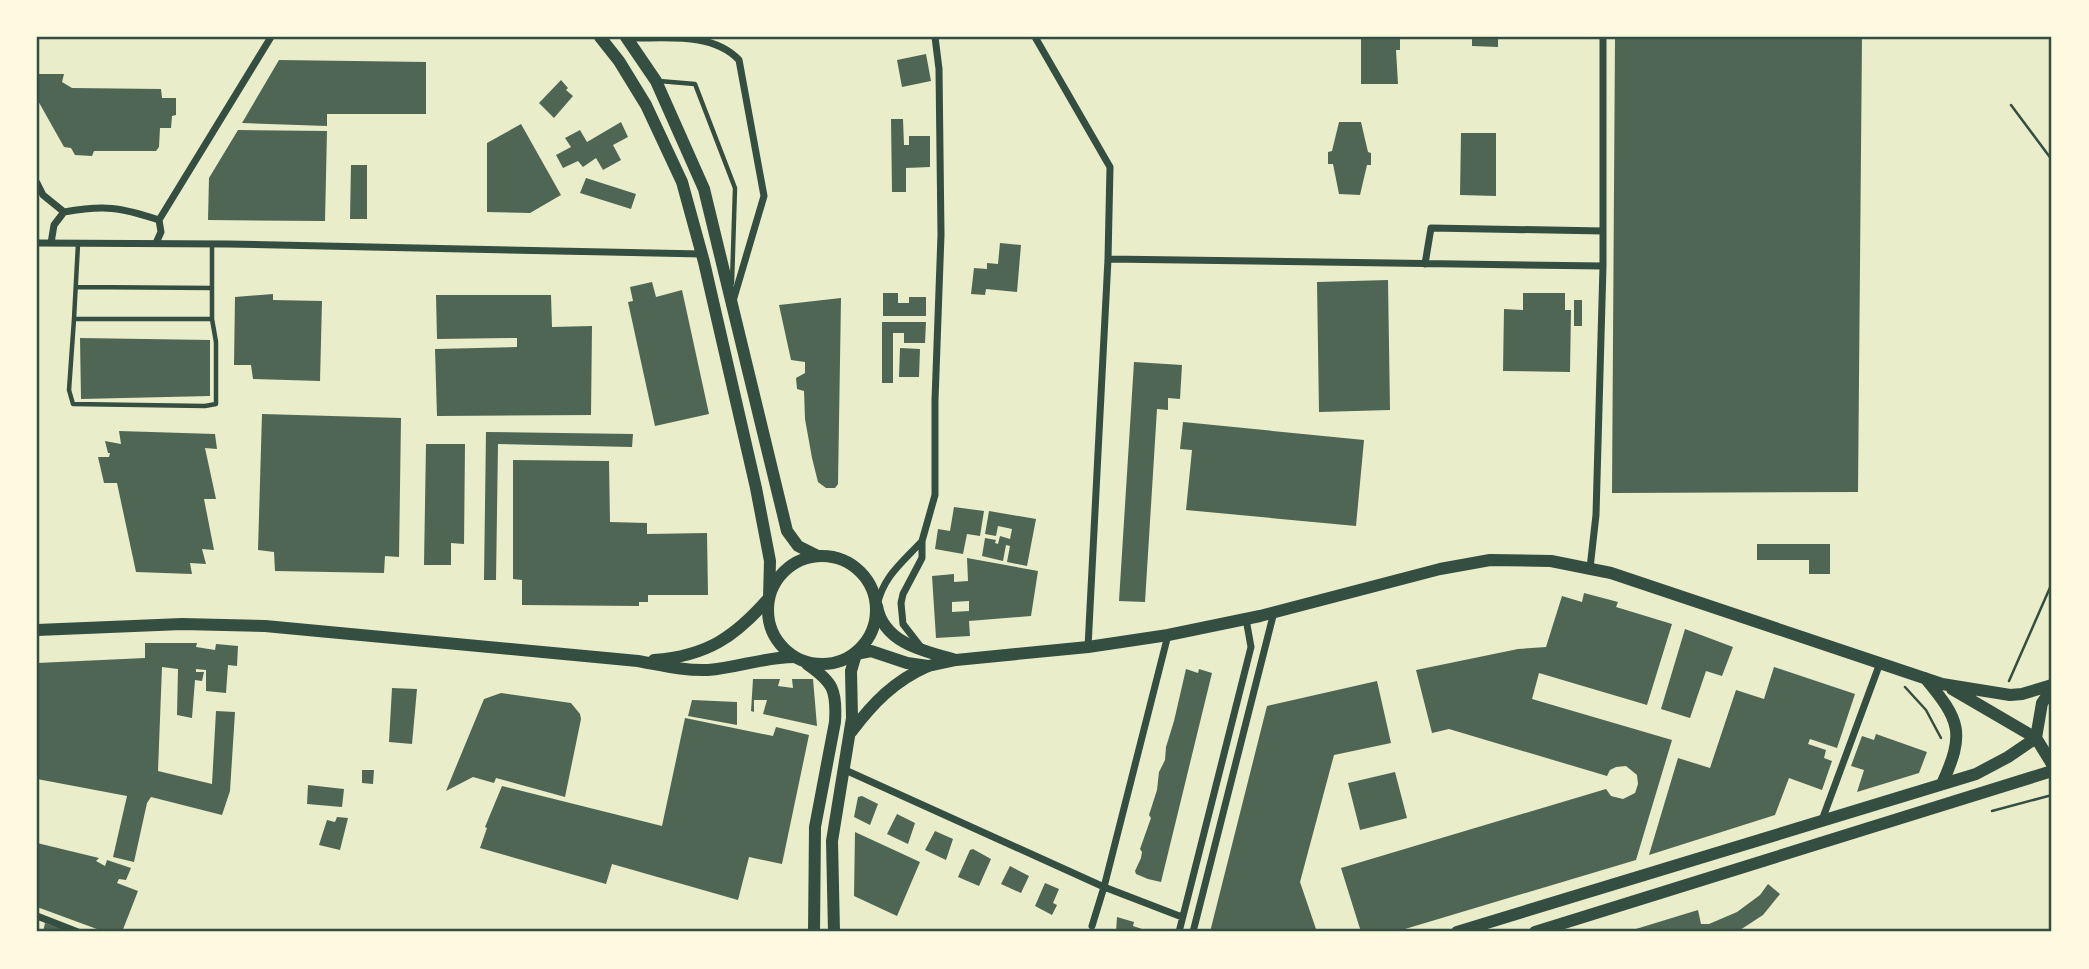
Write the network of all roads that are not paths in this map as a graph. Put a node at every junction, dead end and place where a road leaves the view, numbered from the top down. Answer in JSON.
{"nodes":[{"id":1,"x":271,"y":37,"type":"edge"},
{"id":2,"x":600,"y":37,"type":"edge"},
{"id":3,"x":627,"y":37,"type":"edge"},
{"id":4,"x":935,"y":37,"type":"edge"},
{"id":5,"x":1035,"y":37,"type":"edge"},
{"id":6,"x":1603,"y":37,"type":"edge"},
{"id":7,"x":656,"y":81,"type":"junction"},
{"id":8,"x":37,"y":183,"type":"edge"},
{"id":9,"x":64,"y":212,"type":"junction"},
{"id":10,"x":159,"y":220,"type":"junction"},
{"id":11,"x":1603,"y":230,"type":"junction"},
{"id":12,"x":37,"y":243,"type":"edge"},
{"id":13,"x":51,"y":243,"type":"junction"},
{"id":14,"x":78,"y":243,"type":"junction"},
{"id":15,"x":156,"y":243,"type":"junction"},
{"id":16,"x":212,"y":243,"type":"junction"},
{"id":17,"x":702,"y":254,"type":"junction"},
{"id":18,"x":1108,"y":259,"type":"junction"},
{"id":19,"x":1425,"y":264,"type":"junction"},
{"id":20,"x":1603,"y":266,"type":"junction"},
{"id":21,"x":77,"y":287,"type":"junction"},
{"id":22,"x":212,"y":288,"type":"junction"},
{"id":23,"x":732,"y":305,"type":"junction"},
{"id":24,"x":74,"y":319,"type":"junction"},
{"id":25,"x":212,"y":319,"type":"junction"},
{"id":26,"x":922,"y":541,"type":"junction"},
{"id":27,"x":818,"y":556,"type":"junction"},
{"id":28,"x":1590,"y":568,"type":"junction"},
{"id":29,"x":769,"y":598,"type":"junction"},
{"id":30,"x":877,"y":606,"type":"junction"},
{"id":31,"x":1273,"y":612,"type":"junction"},
{"id":32,"x":1246,"y":619,"type":"junction"},
{"id":33,"x":37,"y":630,"type":"edge"},
{"id":34,"x":1168,"y":635,"type":"junction"},
{"id":35,"x":1088,"y":647,"type":"junction"},
{"id":36,"x":926,"y":652,"type":"junction"},
{"id":37,"x":856,"y":654,"type":"junction"},
{"id":38,"x":799,"y":659,"type":"junction"},
{"id":39,"x":956,"y":660,"type":"junction"},
{"id":40,"x":638,"y":661,"type":"junction"},
{"id":41,"x":1880,"y":663,"type":"junction"},
{"id":42,"x":928,"y":666,"type":"junction"},
{"id":43,"x":1925,"y":678,"type":"junction"},
{"id":44,"x":1942,"y":684,"type":"junction"},
{"id":45,"x":2052,"y":687,"type":"edge"},
{"id":46,"x":849,"y":735,"type":"junction"},
{"id":47,"x":2036,"y":738,"type":"junction"},
{"id":48,"x":2052,"y":764,"type":"edge"},
{"id":49,"x":842,"y":769,"type":"junction"},
{"id":50,"x":2052,"y":771,"type":"edge"},
{"id":51,"x":1942,"y":784,"type":"junction"},
{"id":52,"x":1822,"y":821,"type":"junction"},
{"id":53,"x":1104,"y":887,"type":"junction"},
{"id":54,"x":37,"y":916,"type":"edge"},
{"id":55,"x":1182,"y":917,"type":"junction"},
{"id":56,"x":1092,"y":926,"type":"dead end"},
{"id":57,"x":1194,"y":930,"type":"edge"},
{"id":58,"x":78,"y":932,"type":"edge"},
{"id":59,"x":814,"y":932,"type":"edge"},
{"id":60,"x":834,"y":932,"type":"edge"},
{"id":61,"x":1179,"y":932,"type":"edge"},
{"id":62,"x":1458,"y":932,"type":"edge"},
{"id":63,"x":1535,"y":932,"type":"edge"}],
"edges":[{"from":1,"to":10,"type":"street"},
{"from":2,"to":17,"type":"main road"},
{"from":3,"to":7,"type":"main road"},
{"from":3,"to":23,"type":"street"},
{"from":4,"to":26,"type":"street"},
{"from":5,"to":18,"type":"street"},
{"from":6,"to":11,"type":"street"},
{"from":7,"to":23,"type":"main road"},
{"from":7,"to":23,"type":"lane"},
{"from":8,"to":9,"type":"street"},
{"from":9,"to":10,"type":"street"},
{"from":9,"to":13,"type":"street"},
{"from":10,"to":15,"type":"street"},
{"from":11,"to":19,"type":"street"},
{"from":11,"to":20,"type":"street"},
{"from":12,"to":13,"type":"street"},
{"from":13,"to":14,"type":"street"},
{"from":14,"to":15,"type":"street"},
{"from":14,"to":21,"type":"lane"},
{"from":15,"to":16,"type":"street"},
{"from":16,"to":17,"type":"street"},
{"from":16,"to":22,"type":"lane"},
{"from":17,"to":29,"type":"main road"},
{"from":18,"to":19,"type":"street"},
{"from":18,"to":35,"type":"street"},
{"from":19,"to":20,"type":"street"},
{"from":20,"to":28,"type":"street"},
{"from":21,"to":22,"type":"lane"},
{"from":21,"to":24,"type":"lane"},
{"from":22,"to":25,"type":"lane"},
{"from":23,"to":27,"type":"main road"},
{"from":24,"to":25,"type":"lane"},
{"from":24,"to":25,"type":"lane"},
{"from":26,"to":30,"type":"street"},
{"from":26,"to":36,"type":"street"},
{"from":27,"to":29,"type":"main road"},
{"from":27,"to":30,"type":"main road"},
{"from":28,"to":31,"type":"main road"},
{"from":28,"to":41,"type":"main road"},
{"from":29,"to":38,"type":"main road"},
{"from":29,"to":40,"type":"main road"},
{"from":30,"to":36,"type":"main road"},
{"from":30,"to":37,"type":"main road"},
{"from":31,"to":32,"type":"main road"},
{"from":31,"to":57,"type":"street"},
{"from":32,"to":34,"type":"main road"},
{"from":32,"to":55,"type":"street"},
{"from":33,"to":40,"type":"main road"},
{"from":34,"to":35,"type":"main road"},
{"from":34,"to":53,"type":"street"},
{"from":35,"to":39,"type":"main road"},
{"from":36,"to":39,"type":"main road"},
{"from":37,"to":38,"type":"main road"},
{"from":37,"to":42,"type":"main road"},
{"from":37,"to":46,"type":"main road"},
{"from":38,"to":40,"type":"main road"},
{"from":38,"to":59,"type":"main road"},
{"from":39,"to":42,"type":"main road"},
{"from":41,"to":43,"type":"main road"},
{"from":41,"to":52,"type":"street"},
{"from":42,"to":46,"type":"main road"},
{"from":43,"to":44,"type":"main road"},
{"from":43,"to":51,"type":"main road"},
{"from":44,"to":45,"type":"main road"},
{"from":44,"to":47,"type":"main road"},
{"from":45,"to":47,"type":"main road"},
{"from":46,"to":49,"type":"main road"},
{"from":47,"to":48,"type":"main road"},
{"from":47,"to":51,"type":"main road"},
{"from":49,"to":53,"type":"street"},
{"from":49,"to":60,"type":"main road"},
{"from":50,"to":63,"type":"main road"},
{"from":51,"to":52,"type":"main road"},
{"from":52,"to":62,"type":"main road"},
{"from":53,"to":55,"type":"street"},
{"from":53,"to":56,"type":"street"},
{"from":54,"to":58,"type":"street"},
{"from":55,"to":57,"type":"lane"},
{"from":55,"to":61,"type":"street"}]}
